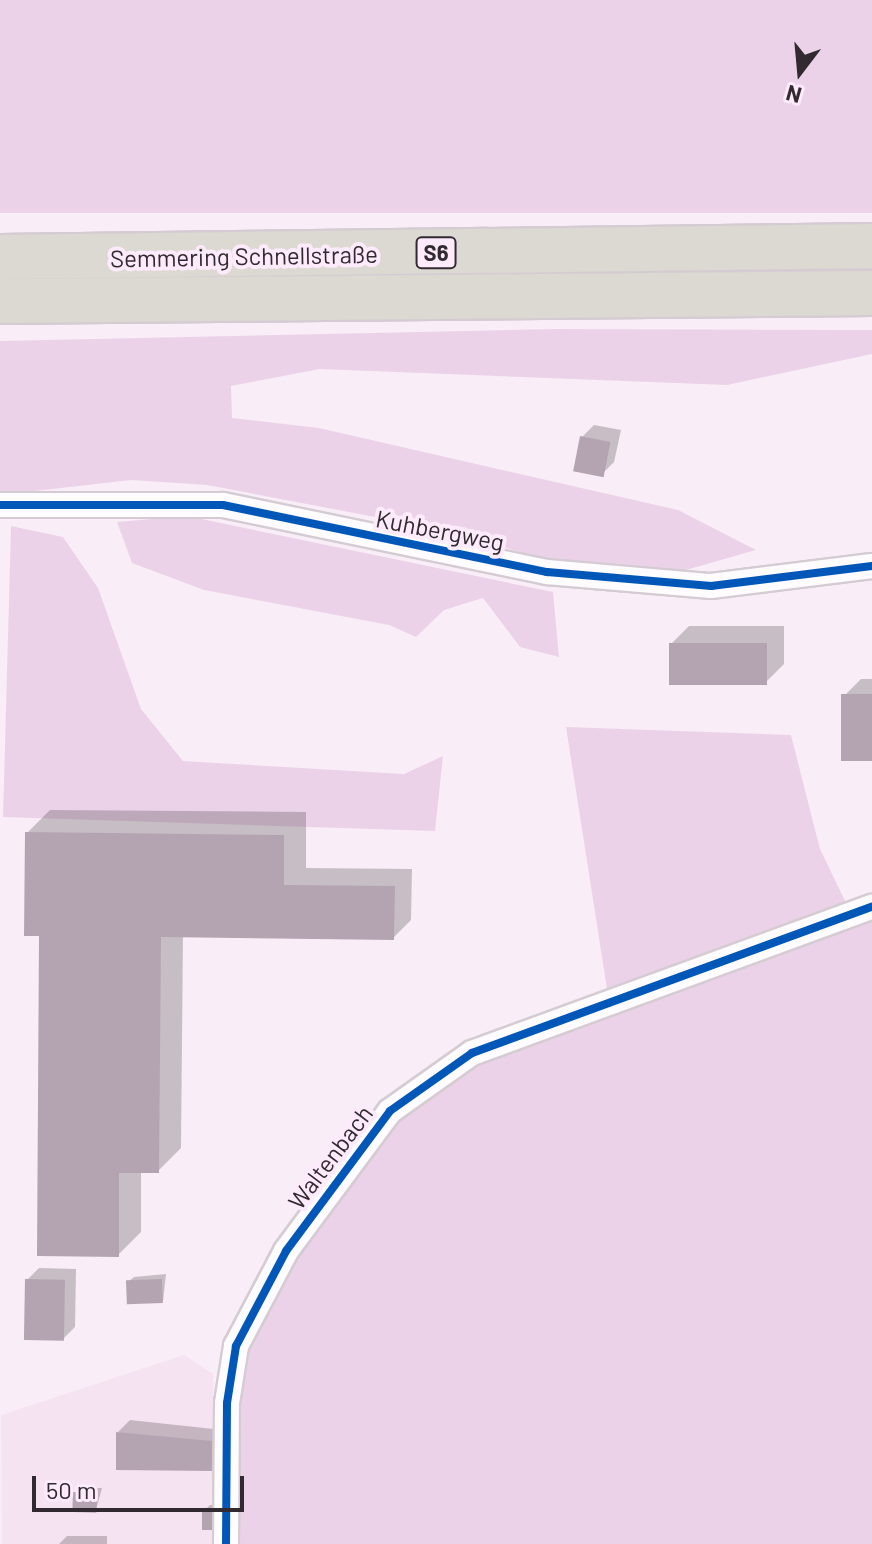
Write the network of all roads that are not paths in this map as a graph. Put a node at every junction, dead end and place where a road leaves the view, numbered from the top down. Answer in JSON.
{"nodes":[{"id":1,"x":872,"y":246,"type":"edge"},
{"id":2,"x":0,"y":257,"type":"edge"},
{"id":3,"x":872,"y":293,"type":"edge"},
{"id":4,"x":0,"y":301,"type":"edge"},
{"id":5,"x":0,"y":505,"type":"edge"},
{"id":6,"x":872,"y":566,"type":"edge"},
{"id":7,"x":872,"y":907,"type":"edge"},
{"id":8,"x":226,"y":1544,"type":"edge"}],
"edges":[{"from":1,"to":2,"type":"highway","name":"Semmering Schnellstraße","number":"S6"},
{"from":3,"to":4,"type":"highway","name":"Semmering Schnellstraße","number":"S6"},
{"from":5,"to":6,"type":"street","name":"Kuhbergweg"},
{"from":7,"to":8,"type":"street","name":"Waltenbach"}]}
